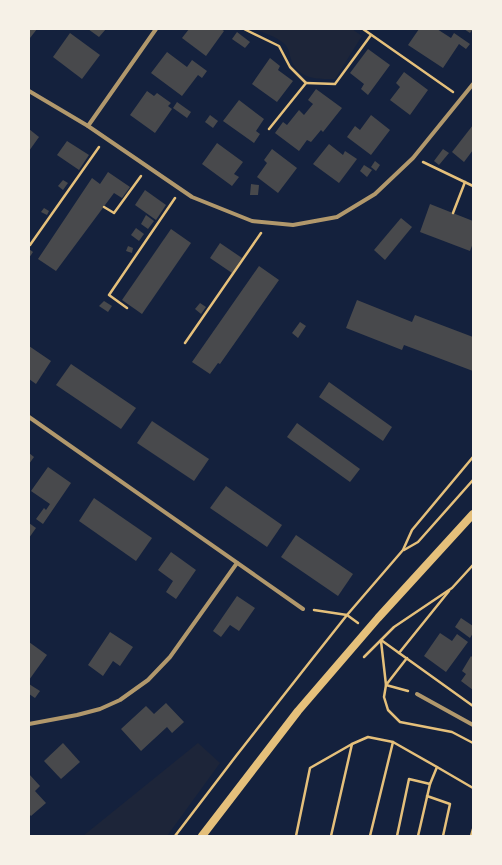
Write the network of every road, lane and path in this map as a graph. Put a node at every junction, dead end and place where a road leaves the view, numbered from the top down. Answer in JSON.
{"nodes":[{"id":1,"x":156,"y":29,"type":"edge"},
{"id":2,"x":244,"y":29,"type":"edge"},
{"id":3,"x":363,"y":29,"type":"edge"},
{"id":4,"x":371,"y":35,"type":"junction"},
{"id":5,"x":306,"y":83,"type":"junction"},
{"id":6,"x":473,"y":84,"type":"edge"},
{"id":7,"x":29,"y":91,"type":"edge"},
{"id":8,"x":462,"y":98,"type":"junction"},
{"id":9,"x":88,"y":126,"type":"junction"},
{"id":10,"x":270,"y":129,"type":"dead end"},
{"id":11,"x":105,"y":138,"type":"junction"},
{"id":12,"x":413,"y":158,"type":"junction"},
{"id":13,"x":148,"y":167,"type":"junction"},
{"id":14,"x":465,"y":182,"type":"junction"},
{"id":15,"x":473,"y":186,"type":"edge"},
{"id":16,"x":180,"y":189,"type":"junction"},
{"id":17,"x":104,"y":207,"type":"dead end"},
{"id":18,"x":453,"y":213,"type":"dead end"},
{"id":19,"x":268,"y":223,"type":"junction"},
{"id":20,"x":30,"y":245,"type":"dead end"},
{"id":21,"x":127,"y":308,"type":"dead end"},
{"id":22,"x":186,"y":343,"type":"dead end"},
{"id":23,"x":29,"y":417,"type":"edge"},
{"id":24,"x":473,"y":457,"type":"edge"},
{"id":25,"x":473,"y":480,"type":"edge"},
{"id":26,"x":473,"y":514,"type":"edge"},
{"id":27,"x":403,"y":550,"type":"junction"},
{"id":28,"x":237,"y":563,"type":"junction"},
{"id":29,"x":473,"y":565,"type":"edge"},
{"id":30,"x":452,"y":588,"type":"junction"},
{"id":31,"x":303,"y":609,"type":"joint"},
{"id":32,"x":347,"y":616,"type":"junction"},
{"id":33,"x":381,"y":640,"type":"junction"},
{"id":34,"x":400,"y":653,"type":"junction"},
{"id":35,"x":407,"y":658,"type":"junction"},
{"id":36,"x":386,"y":685,"type":"junction"},
{"id":37,"x":417,"y":694,"type":"joint"},
{"id":38,"x":473,"y":706,"type":"edge"},
{"id":39,"x":29,"y":724,"type":"edge"},
{"id":40,"x":473,"y":725,"type":"edge"},
{"id":41,"x":393,"y":742,"type":"junction"},
{"id":42,"x":473,"y":742,"type":"edge"},
{"id":43,"x":352,"y":744,"type":"junction"},
{"id":44,"x":437,"y":767,"type":"junction"},
{"id":45,"x":430,"y":784,"type":"junction"},
{"id":46,"x":473,"y":788,"type":"edge"},
{"id":47,"x":427,"y":796,"type":"junction"},
{"id":48,"x":473,"y":829,"type":"edge"},
{"id":49,"x":175,"y":836,"type":"edge"},
{"id":50,"x":202,"y":836,"type":"edge"},
{"id":51,"x":296,"y":836,"type":"edge"},
{"id":52,"x":331,"y":836,"type":"edge"},
{"id":53,"x":370,"y":836,"type":"edge"},
{"id":54,"x":398,"y":836,"type":"edge"},
{"id":55,"x":418,"y":836,"type":"edge"},
{"id":56,"x":443,"y":836,"type":"edge"},
{"id":57,"x":471,"y":836,"type":"edge"}],
"edges":[{"from":1,"to":9,"type":"street"},
{"from":2,"to":5,"type":"path"},
{"from":3,"to":4,"type":"path"},
{"from":4,"to":5,"type":"path"},
{"from":4,"to":8,"type":"path"},
{"from":5,"to":10,"type":"path"},
{"from":6,"to":8,"type":"street"},
{"from":7,"to":9,"type":"street"},
{"from":8,"to":12,"type":"street"},
{"from":9,"to":11,"type":"street"},
{"from":11,"to":13,"type":"street"},
{"from":11,"to":20,"type":"path"},
{"from":12,"to":14,"type":"path"},
{"from":12,"to":19,"type":"street"},
{"from":13,"to":16,"type":"street"},
{"from":13,"to":17,"type":"path"},
{"from":14,"to":15,"type":"path"},
{"from":14,"to":18,"type":"path"},
{"from":16,"to":19,"type":"street"},
{"from":16,"to":21,"type":"path"},
{"from":19,"to":22,"type":"path"},
{"from":23,"to":28,"type":"street"},
{"from":24,"to":27,"type":"path"},
{"from":25,"to":27,"type":"path"},
{"from":26,"to":50,"type":"main road"},
{"from":27,"to":32,"type":"path"},
{"from":28,"to":31,"type":"street"},
{"from":28,"to":39,"type":"street"},
{"from":29,"to":30,"type":"path"},
{"from":30,"to":33,"type":"path"},
{"from":30,"to":34,"type":"path"},
{"from":31,"to":32,"type":"path"},
{"from":32,"to":49,"type":"path"},
{"from":33,"to":34,"type":"path"},
{"from":33,"to":36,"type":"path"},
{"from":34,"to":35,"type":"path"},
{"from":35,"to":36,"type":"path"},
{"from":35,"to":38,"type":"path"},
{"from":36,"to":37,"type":"path"},
{"from":36,"to":42,"type":"path"},
{"from":37,"to":40,"type":"street"},
{"from":41,"to":43,"type":"path"},
{"from":41,"to":44,"type":"path"},
{"from":41,"to":53,"type":"path"},
{"from":43,"to":51,"type":"path"},
{"from":43,"to":52,"type":"path"},
{"from":44,"to":45,"type":"path"},
{"from":44,"to":46,"type":"path"},
{"from":45,"to":47,"type":"path"},
{"from":45,"to":54,"type":"path"},
{"from":47,"to":55,"type":"path"},
{"from":47,"to":56,"type":"path"},
{"from":48,"to":57,"type":"path"}]}
